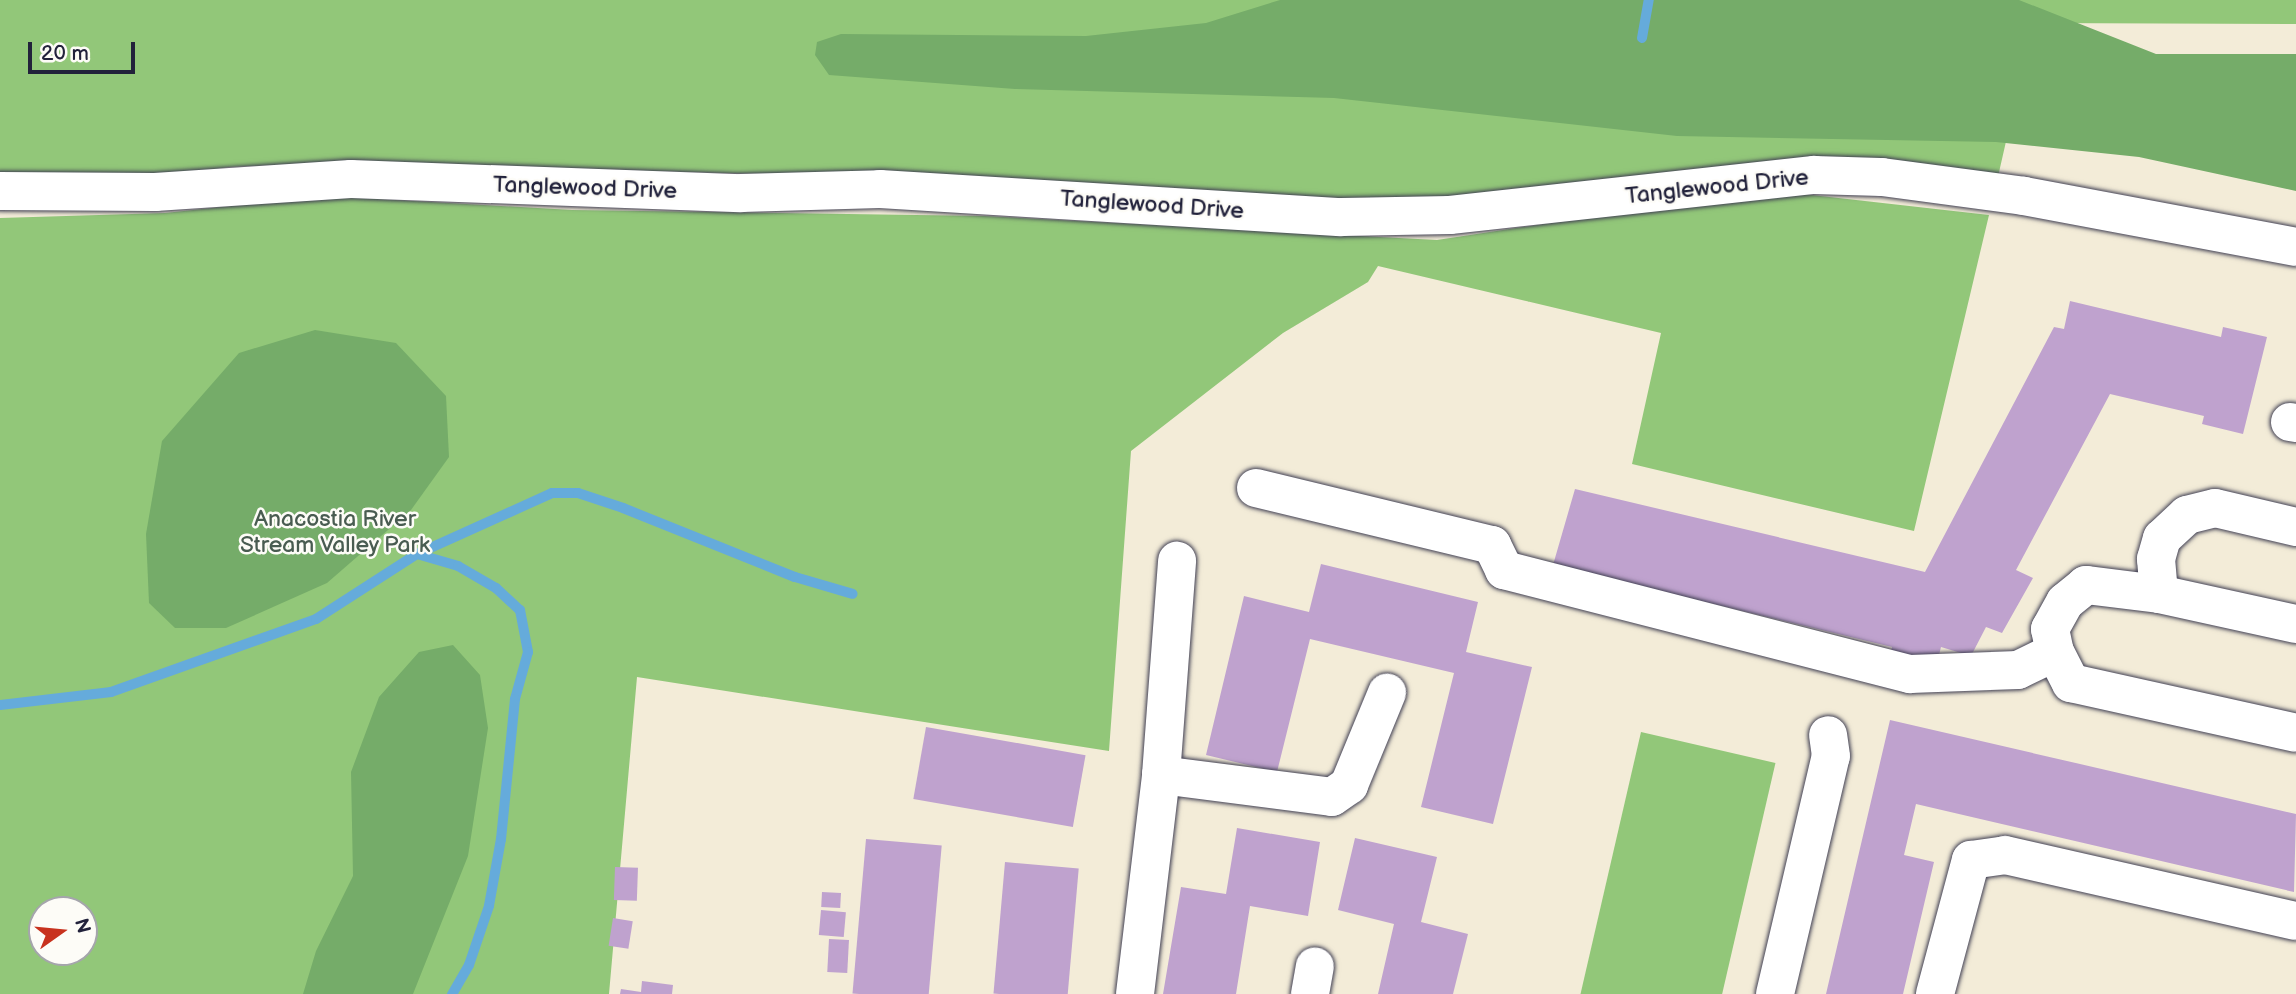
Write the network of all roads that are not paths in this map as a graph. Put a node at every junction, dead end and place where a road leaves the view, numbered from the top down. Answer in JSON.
{"nodes":[{"id":1,"x":0,"y":191,"type":"edge"},
{"id":2,"x":2296,"y":247,"type":"edge"},
{"id":3,"x":1256,"y":488,"type":"dead end"},
{"id":4,"x":2296,"y":527,"type":"edge"},
{"id":5,"x":1177,"y":561,"type":"dead end"},
{"id":6,"x":2160,"y":594,"type":"junction"},
{"id":7,"x":2296,"y":624,"type":"edge"},
{"id":8,"x":2055,"y":652,"type":"junction"},
{"id":9,"x":1387,"y":693,"type":"dead end"},
{"id":10,"x":2296,"y":733,"type":"edge"},
{"id":11,"x":1828,"y":735,"type":"dead end"},
{"id":12,"x":1161,"y":775,"type":"junction"},
{"id":13,"x":2296,"y":921,"type":"edge"},
{"id":14,"x":1135,"y":994,"type":"edge"},
{"id":15,"x":1775,"y":994,"type":"edge"},
{"id":16,"x":1935,"y":994,"type":"edge"}],
"edges":[{"from":1,"to":2,"type":"street","name":"Tanglewood Drive"},
{"from":3,"to":8,"type":"street"},
{"from":4,"to":6,"type":"street"},
{"from":5,"to":12,"type":"street"},
{"from":6,"to":7,"type":"street"},
{"from":6,"to":8,"type":"street"},
{"from":8,"to":10,"type":"street"},
{"from":9,"to":12,"type":"street"},
{"from":11,"to":15,"type":"street"},
{"from":12,"to":14,"type":"street"},
{"from":13,"to":16,"type":"street"}]}
